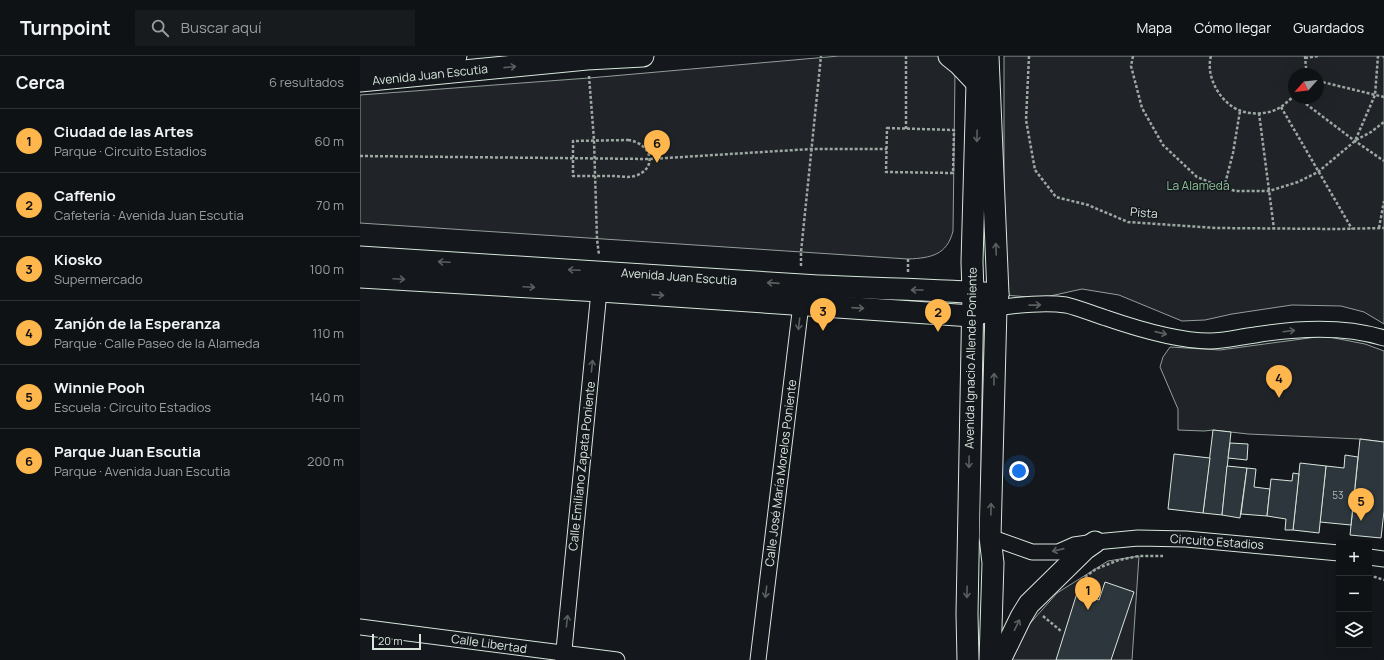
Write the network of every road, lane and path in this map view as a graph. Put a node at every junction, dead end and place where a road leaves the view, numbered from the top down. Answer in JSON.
{"nodes":[{"id":1,"x":456,"y":56,"type":"edge"},
{"id":2,"x":643,"y":56,"type":"edge"},
{"id":3,"x":821,"y":56,"type":"edge"},
{"id":4,"x":906,"y":56,"type":"edge"},
{"id":5,"x":949,"y":56,"type":"edge"},
{"id":6,"x":971,"y":56,"type":"edge"},
{"id":7,"x":988,"y":56,"type":"edge"},
{"id":8,"x":1029,"y":56,"type":"edge"},
{"id":9,"x":1133,"y":56,"type":"edge"},
{"id":10,"x":1212,"y":56,"type":"edge"},
{"id":11,"x":1318,"y":56,"type":"edge"},
{"id":12,"x":1378,"y":56,"type":"edge"},
{"id":13,"x":1305,"y":57,"type":"edge"},
{"id":14,"x":587,"y":58,"type":"edge"},
{"id":15,"x":360,"y":63,"type":"edge"},
{"id":16,"x":1305,"y":68,"type":"edge"},
{"id":17,"x":360,"y":82,"type":"edge"},
{"id":18,"x":1324,"y":82,"type":"edge"},
{"id":19,"x":978,"y":83,"type":"junction"},
{"id":20,"x":1376,"y":95,"type":"junction"},
{"id":21,"x":1384,"y":97,"type":"edge"},
{"id":22,"x":1288,"y":101,"type":"edge"},
{"id":23,"x":1306,"y":104,"type":"edge"},
{"id":24,"x":1281,"y":107,"type":"junction"},
{"id":25,"x":1240,"y":111,"type":"junction"},
{"id":26,"x":1259,"y":113,"type":"junction"},
{"id":27,"x":1384,"y":122,"type":"edge"},
{"id":28,"x":906,"y":129,"type":"junction"},
{"id":29,"x":594,"y":140,"type":"junction"},
{"id":30,"x":1355,"y":141,"type":"junction"},
{"id":31,"x":811,"y":149,"type":"junction"},
{"id":32,"x":887,"y":149,"type":"junction"},
{"id":33,"x":360,"y":156,"type":"edge"},
{"id":34,"x":595,"y":158,"type":"junction"},
{"id":35,"x":573,"y":159,"type":"junction"},
{"id":36,"x":650,"y":159,"type":"junction"},
{"id":37,"x":1384,"y":161,"type":"edge"},
{"id":38,"x":1318,"y":172,"type":"junction"},
{"id":39,"x":596,"y":176,"type":"junction"},
{"id":40,"x":1224,"y":188,"type":"junction"},
{"id":41,"x":1269,"y":191,"type":"junction"},
{"id":42,"x":1384,"y":201,"type":"edge"},
{"id":43,"x":1379,"y":228,"type":"junction"},
{"id":44,"x":1384,"y":228,"type":"edge"},
{"id":45,"x":1274,"y":229,"type":"junction"},
{"id":46,"x":1352,"y":229,"type":"junction"},
{"id":47,"x":360,"y":257,"type":"edge"},
{"id":48,"x":972,"y":262,"type":"junction"},
{"id":49,"x":360,"y":277,"type":"edge"},
{"id":50,"x":600,"y":281,"type":"junction"},
{"id":51,"x":943,"y":290,"type":"junction"},
{"id":52,"x":973,"y":292,"type":"junction"},
{"id":53,"x":802,"y":295,"type":"junction"},
{"id":54,"x":997,"y":301,"type":"junction"},
{"id":55,"x":972,"y":316,"type":"junction"},
{"id":56,"x":1384,"y":338,"type":"edge"},
{"id":57,"x":990,"y":537,"type":"junction"},
{"id":58,"x":1096,"y":542,"type":"junction"},
{"id":59,"x":1336,"y":553,"type":"edge"},
{"id":60,"x":1169,"y":556,"type":"dead end"},
{"id":61,"x":1372,"y":557,"type":"edge"},
{"id":62,"x":1384,"y":559,"type":"edge"},
{"id":63,"x":1372,"y":576,"type":"edge"},
{"id":64,"x":1080,"y":580,"type":"dead end"},
{"id":65,"x":1384,"y":580,"type":"edge"},
{"id":66,"x":1045,"y":610,"type":"dead end"},
{"id":67,"x":1041,"y":614,"type":"dead end"},
{"id":68,"x":360,"y":627,"type":"edge"},
{"id":69,"x":564,"y":657,"type":"edge"},
{"id":70,"x":618,"y":660,"type":"edge"},
{"id":71,"x":758,"y":660,"type":"edge"},
{"id":72,"x":968,"y":660,"type":"edge"},
{"id":73,"x":990,"y":660,"type":"edge"},
{"id":74,"x":1000,"y":660,"type":"edge"}],
"edges":[{"from":1,"to":15,"type":"main road","name":"Avenida Juan Escutia"},
{"from":2,"to":14,"type":"main road","name":"Avenida Juan Escutia"},
{"from":3,"to":31,"type":"path"},
{"from":4,"to":28,"type":"path"},
{"from":5,"to":19,"type":"main road"},
{"from":6,"to":19,"type":"main road","name":"Avenida Ignacio Allende Poniente"},
{"from":54,"to":7,"type":"main road","name":"Avenida Ignacio Allende Poniente","one_way":true},
{"from":8,"to":45,"type":"path","name":"Pista"},
{"from":9,"to":40,"type":"path"},
{"from":10,"to":25,"type":"path"},
{"from":11,"to":13,"type":"path"},
{"from":12,"to":20,"type":"path"},
{"from":13,"to":16,"type":"path"},
{"from":17,"to":14,"type":"main road","name":"Avenida Juan Escutia","one_way":true},
{"from":14,"to":29,"type":"path"},
{"from":18,"to":20,"type":"path"},
{"from":19,"to":48,"type":"main road","name":"Avenida Ignacio Allende Poniente","one_way":true},
{"from":20,"to":21,"type":"path"},
{"from":20,"to":30,"type":"path"},
{"from":22,"to":24,"type":"path"},
{"from":23,"to":30,"type":"path"},
{"from":24,"to":26,"type":"path"},
{"from":24,"to":38,"type":"path"},
{"from":25,"to":26,"type":"path"},
{"from":25,"to":40,"type":"path"},
{"from":26,"to":41,"type":"path"},
{"from":27,"to":30,"type":"path"},
{"from":28,"to":32,"type":"path"},
{"from":28,"to":32,"type":"path"},
{"from":29,"to":34,"type":"path"},
{"from":29,"to":35,"type":"path"},
{"from":29,"to":36,"type":"path"},
{"from":30,"to":37,"type":"path"},
{"from":30,"to":38,"type":"path"},
{"from":31,"to":32,"type":"path"},
{"from":31,"to":36,"type":"path"},
{"from":31,"to":53,"type":"path"},
{"from":33,"to":35,"type":"path"},
{"from":34,"to":35,"type":"path"},
{"from":34,"to":36,"type":"path"},
{"from":34,"to":39,"type":"path"},
{"from":35,"to":39,"type":"path"},
{"from":36,"to":39,"type":"path"},
{"from":38,"to":41,"type":"path"},
{"from":38,"to":46,"type":"path"},
{"from":39,"to":50,"type":"path"},
{"from":40,"to":41,"type":"path"},
{"from":41,"to":45,"type":"path"},
{"from":42,"to":43,"type":"path"},
{"from":43,"to":44,"type":"path","name":"Pista"},
{"from":43,"to":46,"type":"path","name":"Pista"},
{"from":45,"to":46,"type":"path","name":"Pista"},
{"from":50,"to":47,"type":"main road","name":"Avenida Juan Escutia","one_way":true},
{"from":48,"to":51,"type":"main road"},
{"from":48,"to":52,"type":"main road","name":"Avenida Ignacio Allende Poniente"},
{"from":49,"to":50,"type":"main road","name":"Avenida Juan Escutia","one_way":true},
{"from":50,"to":53,"type":"main road","name":"Avenida Juan Escutia"},
{"from":69,"to":50,"type":"street","name":"Calle Emiliano Zapata Poniente","one_way":true},
{"from":51,"to":52,"type":"main road","name":"Avenida Juan Escutia"},
{"from":51,"to":53,"type":"main road","name":"Avenida Juan Escutia","one_way":true},
{"from":52,"to":54,"type":"main road","name":"Avenida Juan Escutia"},
{"from":52,"to":55,"type":"main road","name":"Avenida Ignacio Allende Poniente"},
{"from":53,"to":55,"type":"main road","name":"Avenida Juan Escutia","one_way":true},
{"from":53,"to":71,"type":"street","name":"Calle José María Morelos Poniente","one_way":true},
{"from":54,"to":55,"type":"main road","name":"Avenida Juan Escutia"},
{"from":54,"to":56,"type":"street","one_way":true},
{"from":57,"to":54,"type":"main road","name":"Avenida Ignacio Allende Poniente","one_way":true},
{"from":55,"to":72,"type":"main road","name":"Avenida Ignacio Allende Poniente","one_way":true},
{"from":58,"to":57,"type":"street","name":"Circuito Estadios","one_way":true},
{"from":57,"to":73,"type":"main road","name":"Avenida Ignacio Allende Poniente"},
{"from":58,"to":59,"type":"street","name":"Circuito Estadios"},
{"from":74,"to":58,"type":"main road","name":"Circuito Estadios","one_way":true},
{"from":60,"to":64,"type":"path"},
{"from":61,"to":62,"type":"street"},
{"from":63,"to":65,"type":"path"},
{"from":66,"to":67,"type":"path"},
{"from":68,"to":69,"type":"street","name":"Calle Libertad"},
{"from":69,"to":70,"type":"street","name":"Calle Libertad"}]}
